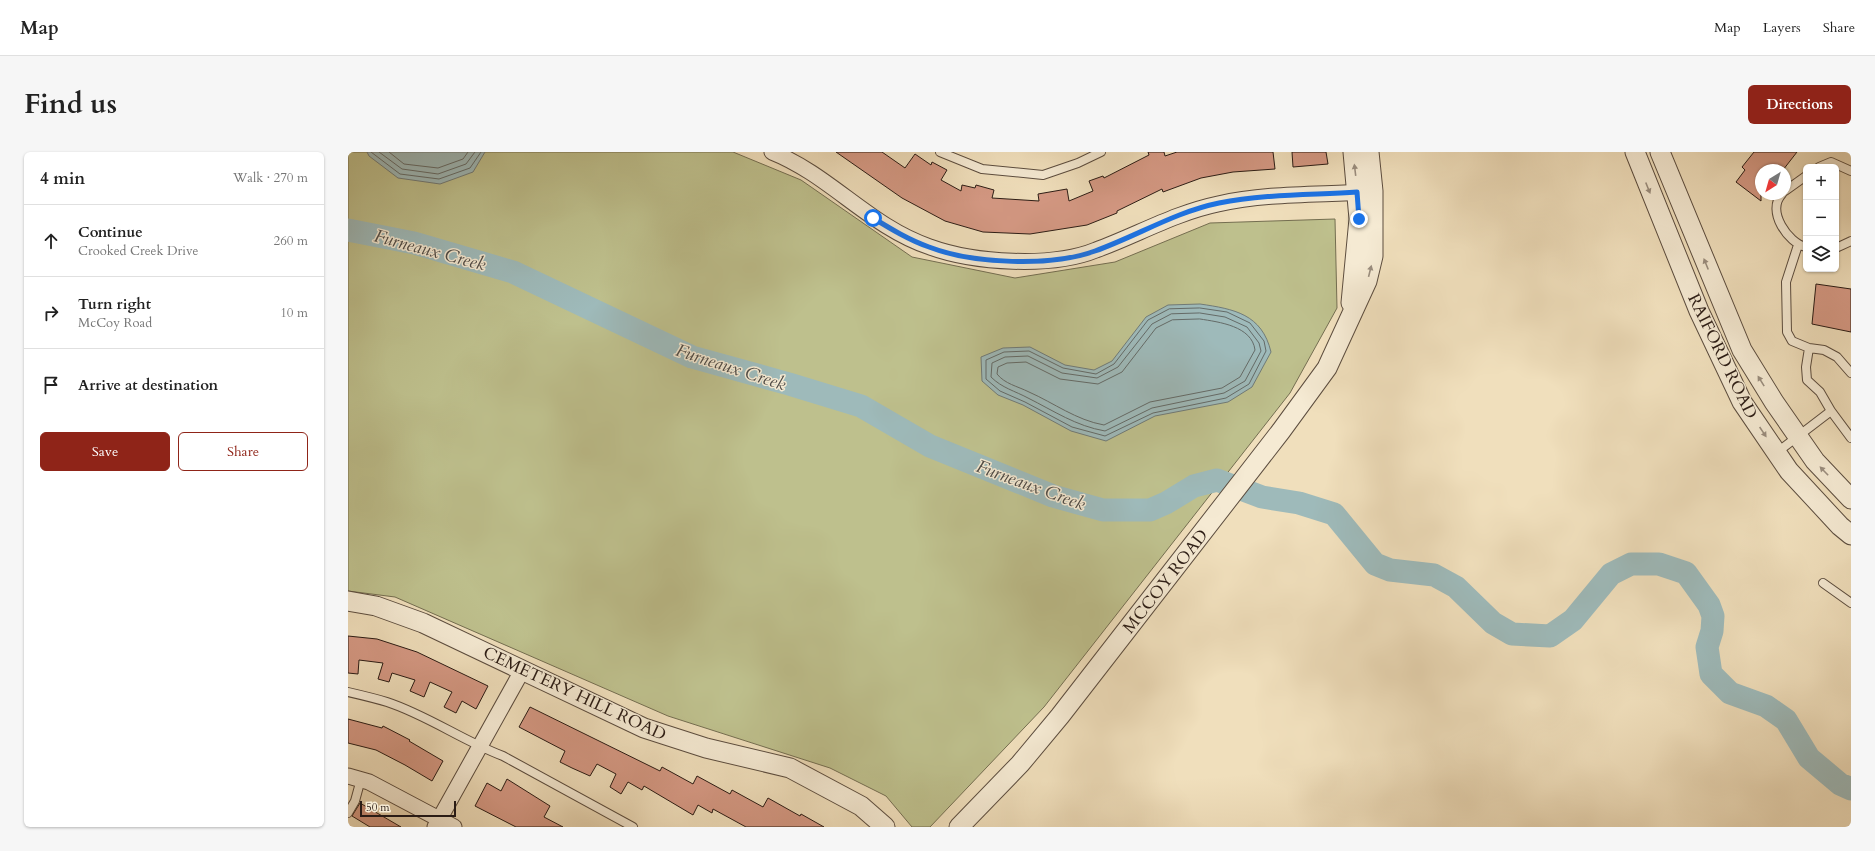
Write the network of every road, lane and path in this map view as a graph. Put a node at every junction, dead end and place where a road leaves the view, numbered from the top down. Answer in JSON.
{"nodes":[{"id":1,"x":772,"y":152,"type":"edge"},
{"id":2,"x":940,"y":152,"type":"edge"},
{"id":3,"x":1101,"y":152,"type":"edge"},
{"id":4,"x":1353,"y":152,"type":"edge"},
{"id":5,"x":1369,"y":152,"type":"edge"},
{"id":6,"x":1634,"y":152,"type":"edge"},
{"id":7,"x":1660,"y":152,"type":"edge"},
{"id":8,"x":1826,"y":164,"type":"edge"},
{"id":9,"x":1835,"y":164,"type":"edge"},
{"id":10,"x":1839,"y":166,"type":"edge"},
{"id":11,"x":1851,"y":171,"type":"edge"},
{"id":12,"x":1803,"y":178,"type":"edge"},
{"id":13,"x":1791,"y":187,"type":"edge"},
{"id":14,"x":1365,"y":192,"type":"junction"},
{"id":15,"x":1779,"y":200,"type":"edge"},
{"id":16,"x":1851,"y":242,"type":"edge"},
{"id":17,"x":1802,"y":246,"type":"edge"},
{"id":18,"x":1839,"y":247,"type":"edge"},
{"id":19,"x":1809,"y":348,"type":"junction"},
{"id":20,"x":1851,"y":374,"type":"edge"},
{"id":21,"x":1831,"y":411,"type":"junction"},
{"id":22,"x":1798,"y":437,"type":"junction"},
{"id":23,"x":1851,"y":438,"type":"edge"},
{"id":24,"x":1776,"y":453,"type":"junction"},
{"id":25,"x":1851,"y":499,"type":"edge"},
{"id":26,"x":1851,"y":535,"type":"edge"},
{"id":27,"x":1823,"y":583,"type":"dead end"},
{"id":28,"x":348,"y":601,"type":"edge"},
{"id":29,"x":1851,"y":603,"type":"edge"},
{"id":30,"x":523,"y":669,"type":"junction"},
{"id":31,"x":348,"y":692,"type":"edge"},
{"id":32,"x":480,"y":747,"type":"junction"},
{"id":33,"x":355,"y":778,"type":"edge"},
{"id":34,"x":348,"y":813,"type":"edge"},
{"id":35,"x":437,"y":823,"type":"edge"},
{"id":36,"x":454,"y":827,"type":"edge"},
{"id":37,"x":633,"y":827,"type":"edge"},
{"id":38,"x":885,"y":827,"type":"edge"},
{"id":39,"x":959,"y":827,"type":"edge"}],
"edges":[{"from":1,"to":14,"type":"street"},
{"from":2,"to":3,"type":"lane"},
{"from":14,"to":4,"type":"street","name":"MCCOY ROAD","one_way":true},
{"from":5,"to":14,"type":"street","name":"MCCOY ROAD"},
{"from":6,"to":24,"type":"street","name":"RAIFORD ROAD","one_way":true},
{"from":22,"to":7,"type":"street","name":"RAIFORD ROAD","one_way":true},
{"from":8,"to":9,"type":"lane"},
{"from":10,"to":11,"type":"lane"},
{"from":12,"to":13,"type":"lane"},
{"from":39,"to":14,"type":"street","name":"MCCOY ROAD","one_way":true},
{"from":15,"to":17,"type":"lane"},
{"from":16,"to":18,"type":"lane"},
{"from":17,"to":19,"type":"lane"},
{"from":19,"to":20,"type":"lane"},
{"from":19,"to":21,"type":"lane"},
{"from":21,"to":22,"type":"lane"},
{"from":21,"to":23,"type":"lane"},
{"from":22,"to":24,"type":"lane"},
{"from":25,"to":22,"type":"street","name":"RAIFORD ROAD","one_way":true},
{"from":24,"to":26,"type":"street","name":"RAIFORD ROAD"},
{"from":27,"to":29,"type":"lane"},
{"from":28,"to":30,"type":"street","name":"CEMETERY HILL ROAD"},
{"from":30,"to":32,"type":"street"},
{"from":30,"to":38,"type":"street","name":"CEMETERY HILL ROAD"},
{"from":31,"to":32,"type":"lane"},
{"from":32,"to":35,"type":"street"},
{"from":32,"to":37,"type":"lane"},
{"from":33,"to":34,"type":"lane"},
{"from":33,"to":35,"type":"street"},
{"from":35,"to":36,"type":"street"}]}
